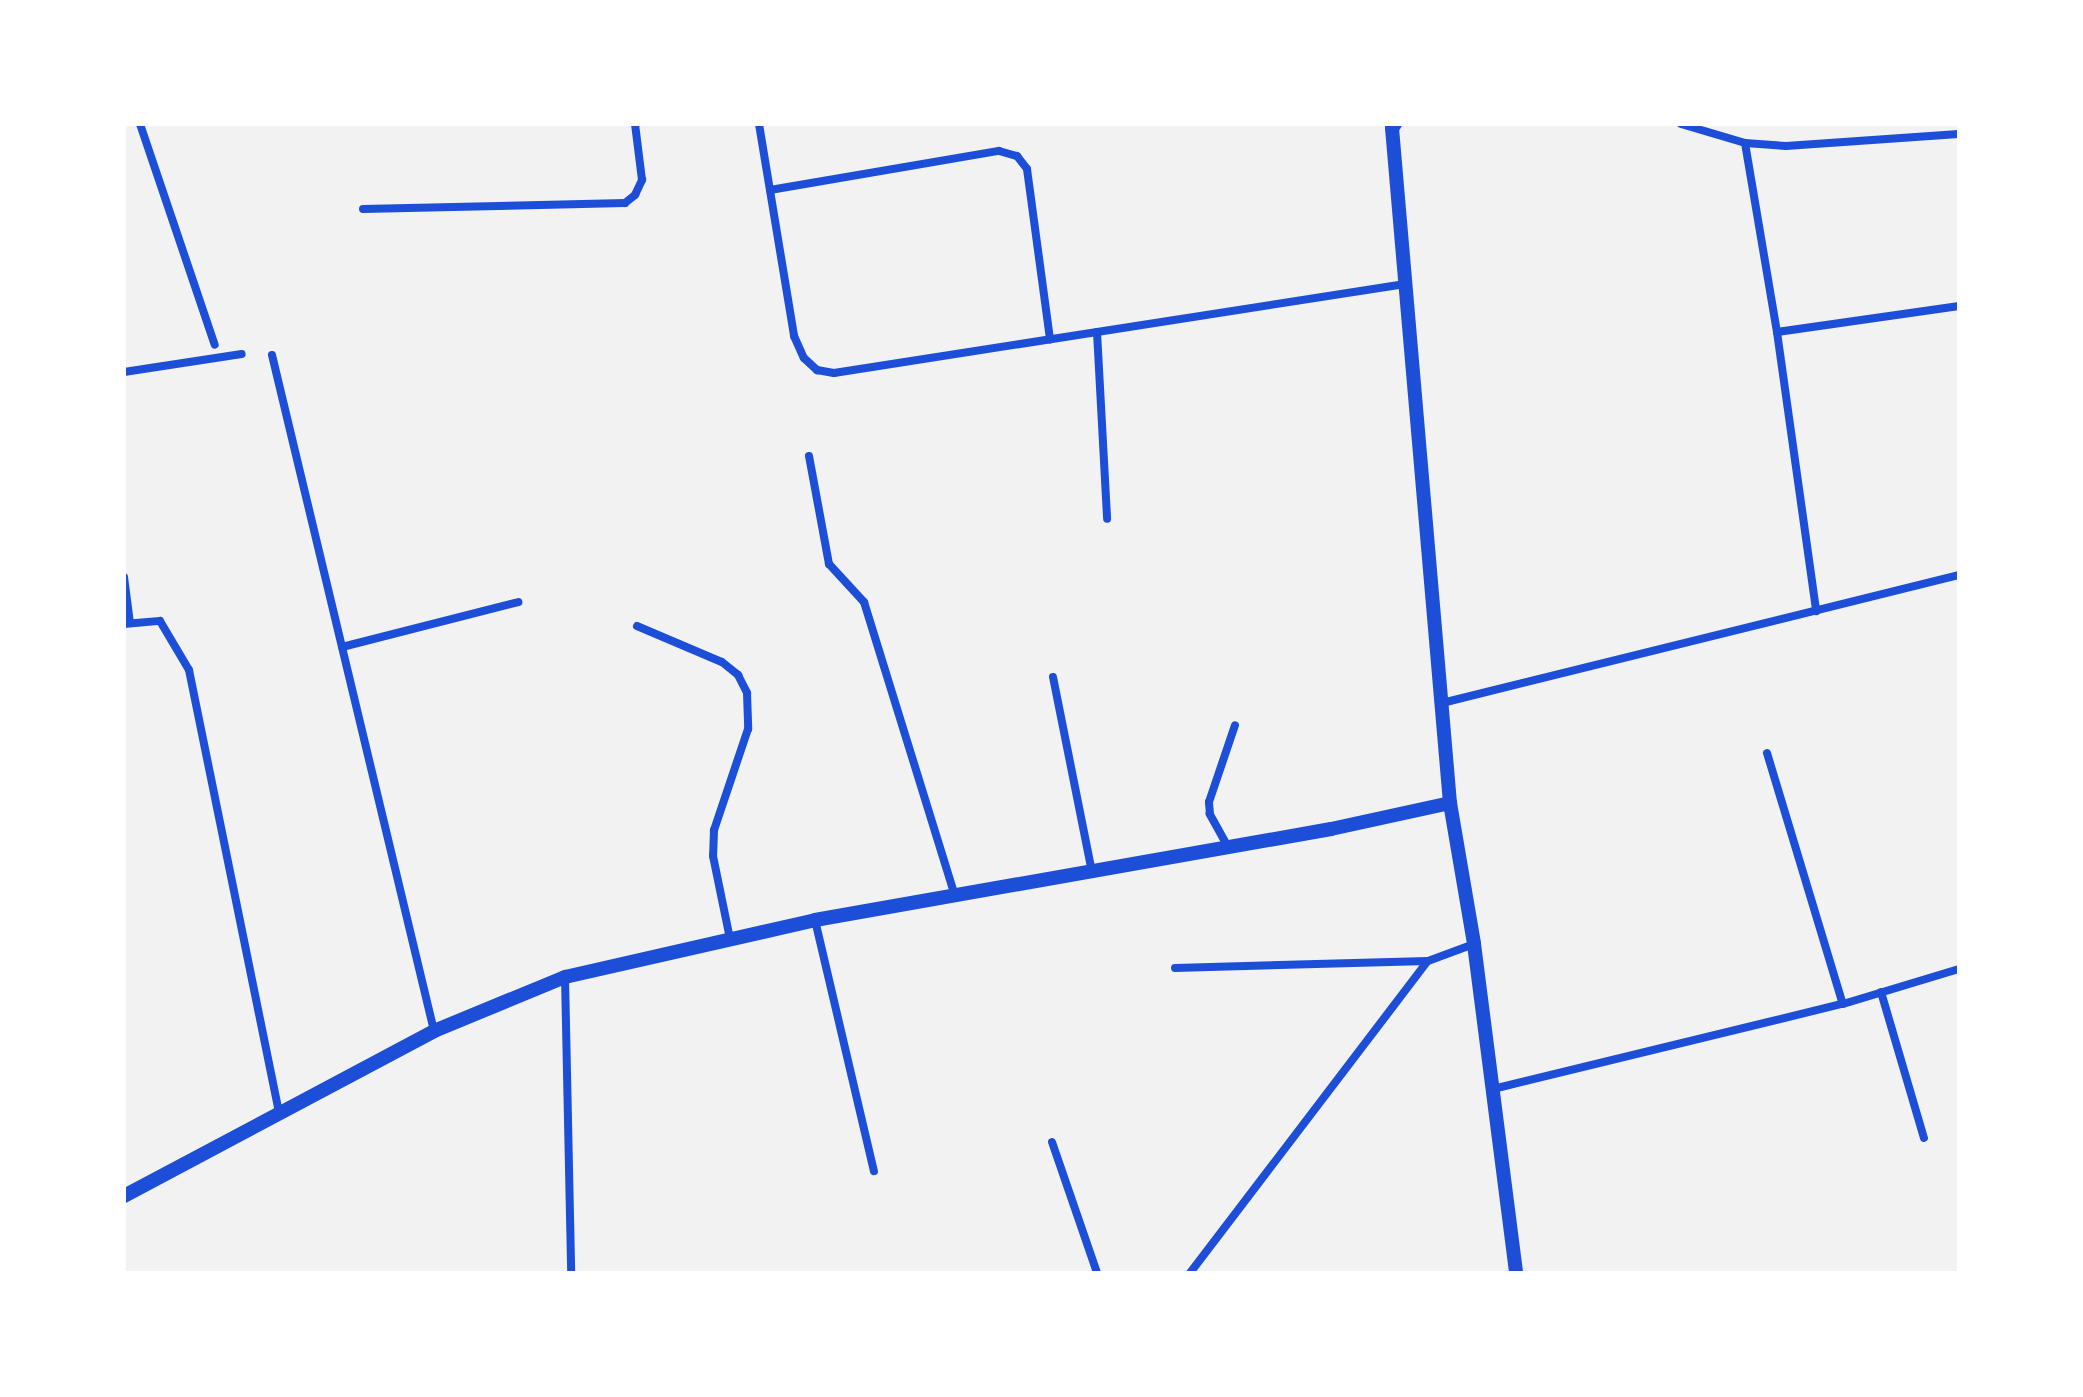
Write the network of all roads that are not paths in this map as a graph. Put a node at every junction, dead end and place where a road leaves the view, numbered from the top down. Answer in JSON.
{"nodes":[{"id":1,"x":140,"y":124,"type":"edge"},
{"id":2,"x":635,"y":124,"type":"edge"},
{"id":3,"x":759,"y":124,"type":"edge"},
{"id":4,"x":1681,"y":124,"type":"edge"},
{"id":5,"x":1392,"y":125,"type":"edge"},
{"id":6,"x":1959,"y":134,"type":"edge"},
{"id":7,"x":1745,"y":143,"type":"junction"},
{"id":8,"x":770,"y":190,"type":"junction"},
{"id":9,"x":363,"y":209,"type":"dead end"},
{"id":10,"x":1405,"y":284,"type":"junction"},
{"id":11,"x":1959,"y":306,"type":"edge"},
{"id":12,"x":1097,"y":332,"type":"junction"},
{"id":13,"x":1777,"y":332,"type":"junction"},
{"id":14,"x":1050,"y":339,"type":"junction"},
{"id":15,"x":215,"y":345,"type":"dead end"},
{"id":16,"x":242,"y":354,"type":"dead end"},
{"id":17,"x":272,"y":355,"type":"dead end"},
{"id":18,"x":124,"y":372,"type":"edge"},
{"id":19,"x":809,"y":456,"type":"dead end"},
{"id":20,"x":1107,"y":519,"type":"dead end"},
{"id":21,"x":1959,"y":575,"type":"edge"},
{"id":22,"x":124,"y":577,"type":"edge"},
{"id":23,"x":518,"y":602,"type":"dead end"},
{"id":24,"x":1816,"y":611,"type":"junction"},
{"id":25,"x":127,"y":623,"type":"edge"},
{"id":26,"x":637,"y":626,"type":"dead end"},
{"id":27,"x":342,"y":647,"type":"junction"},
{"id":28,"x":1053,"y":677,"type":"dead end"},
{"id":29,"x":1443,"y":711,"type":"junction"},
{"id":30,"x":1235,"y":725,"type":"dead end"},
{"id":31,"x":1767,"y":753,"type":"dead end"},
{"id":32,"x":1450,"y":803,"type":"junction"},
{"id":33,"x":1228,"y":848,"type":"junction"},
{"id":34,"x":1092,"y":872,"type":"junction"},
{"id":35,"x":955,"y":896,"type":"junction"},
{"id":36,"x":815,"y":920,"type":"junction"},
{"id":37,"x":730,"y":939,"type":"junction"},
{"id":38,"x":1474,"y":944,"type":"junction"},
{"id":39,"x":1428,"y":961,"type":"junction"},
{"id":40,"x":1175,"y":968,"type":"dead end"},
{"id":41,"x":1959,"y":969,"type":"edge"},
{"id":42,"x":565,"y":977,"type":"junction"},
{"id":43,"x":1881,"y":992,"type":"junction"},
{"id":44,"x":1843,"y":1004,"type":"junction"},
{"id":45,"x":434,"y":1031,"type":"junction"},
{"id":46,"x":1493,"y":1089,"type":"junction"},
{"id":47,"x":279,"y":1113,"type":"junction"},
{"id":48,"x":1924,"y":1138,"type":"dead end"},
{"id":49,"x":1052,"y":1142,"type":"dead end"},
{"id":50,"x":874,"y":1171,"type":"dead end"},
{"id":51,"x":124,"y":1196,"type":"edge"},
{"id":52,"x":571,"y":1273,"type":"edge"},
{"id":53,"x":1097,"y":1273,"type":"edge"},
{"id":54,"x":1190,"y":1273,"type":"edge"},
{"id":55,"x":1516,"y":1273,"type":"edge"}],
"edges":[{"from":1,"to":15,"type":"street"},
{"from":2,"to":9,"type":"street"},
{"from":3,"to":8,"type":"street"},
{"from":4,"to":7,"type":"street"},
{"from":5,"to":10,"type":"street"},
{"from":6,"to":7,"type":"street"},
{"from":7,"to":13,"type":"street"},
{"from":8,"to":14,"type":"street"},
{"from":8,"to":14,"type":"street"},
{"from":10,"to":12,"type":"street"},
{"from":10,"to":29,"type":"street"},
{"from":11,"to":13,"type":"street"},
{"from":12,"to":14,"type":"street"},
{"from":12,"to":20,"type":"street"},
{"from":13,"to":24,"type":"street"},
{"from":16,"to":18,"type":"street"},
{"from":17,"to":27,"type":"street"},
{"from":19,"to":35,"type":"street"},
{"from":21,"to":24,"type":"street"},
{"from":22,"to":25,"type":"street"},
{"from":23,"to":27,"type":"street"},
{"from":24,"to":29,"type":"street"},
{"from":25,"to":47,"type":"street"},
{"from":26,"to":37,"type":"street"},
{"from":27,"to":45,"type":"street"},
{"from":28,"to":34,"type":"street"},
{"from":29,"to":32,"type":"street"},
{"from":30,"to":33,"type":"street"},
{"from":31,"to":44,"type":"street"},
{"from":32,"to":33,"type":"street"},
{"from":32,"to":38,"type":"street"},
{"from":33,"to":34,"type":"street"},
{"from":34,"to":35,"type":"street"},
{"from":35,"to":36,"type":"street"},
{"from":36,"to":37,"type":"street"},
{"from":36,"to":50,"type":"street"},
{"from":37,"to":42,"type":"street"},
{"from":38,"to":39,"type":"street"},
{"from":38,"to":46,"type":"street"},
{"from":39,"to":40,"type":"street"},
{"from":39,"to":54,"type":"street"},
{"from":41,"to":43,"type":"street"},
{"from":42,"to":45,"type":"street"},
{"from":42,"to":52,"type":"street"},
{"from":43,"to":44,"type":"street"},
{"from":43,"to":48,"type":"street"},
{"from":44,"to":46,"type":"street"},
{"from":45,"to":47,"type":"street"},
{"from":46,"to":55,"type":"street"},
{"from":47,"to":51,"type":"street"},
{"from":49,"to":53,"type":"street"}]}
